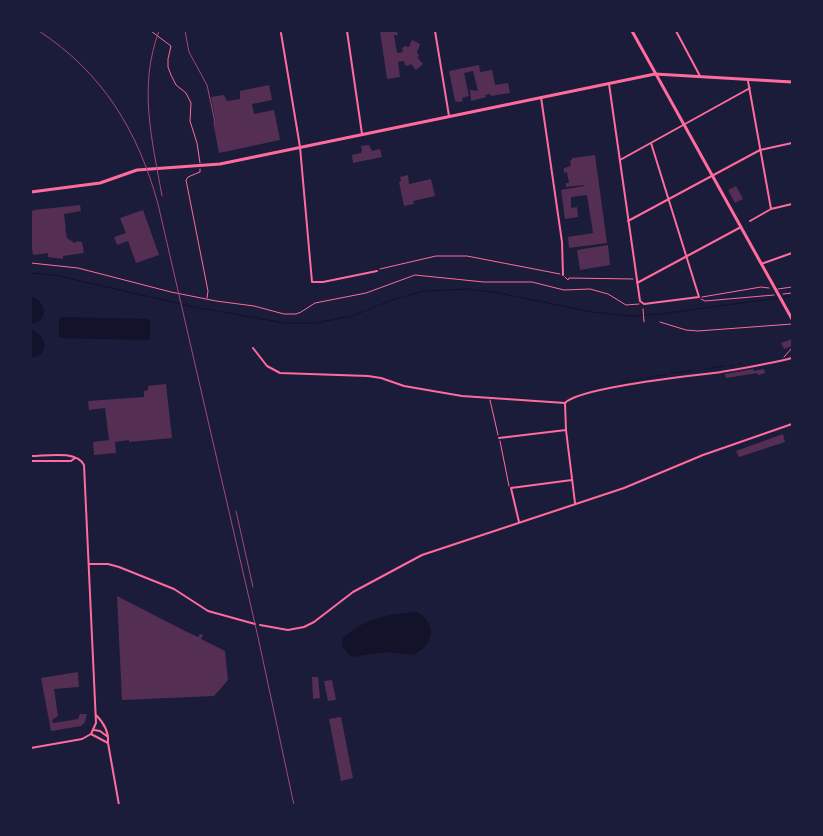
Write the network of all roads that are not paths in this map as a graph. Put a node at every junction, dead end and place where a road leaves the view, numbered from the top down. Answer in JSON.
{"nodes":[{"id":1,"x":346,"y":31,"type":"edge"},
{"id":2,"x":435,"y":31,"type":"edge"},
{"id":3,"x":632,"y":31,"type":"edge"},
{"id":4,"x":676,"y":31,"type":"edge"},
{"id":5,"x":281,"y":33,"type":"dead end"},
{"id":6,"x":655,"y":74,"type":"junction"},
{"id":7,"x":700,"y":76,"type":"junction"},
{"id":8,"x":748,"y":79,"type":"junction"},
{"id":9,"x":792,"y":82,"type":"edge"},
{"id":10,"x":609,"y":84,"type":"junction"},
{"id":11,"x":750,"y":88,"type":"junction"},
{"id":12,"x":541,"y":98,"type":"junction"},
{"id":13,"x":449,"y":116,"type":"junction"},
{"id":14,"x":684,"y":124,"type":"junction"},
{"id":15,"x":362,"y":134,"type":"junction"},
{"id":16,"x":651,"y":143,"type":"junction"},
{"id":17,"x":792,"y":143,"type":"edge"},
{"id":18,"x":300,"y":147,"type":"junction"},
{"id":19,"x":760,"y":150,"type":"junction"},
{"id":20,"x":620,"y":160,"type":"junction"},
{"id":21,"x":712,"y":175,"type":"junction"},
{"id":22,"x":31,"y":192,"type":"edge"},
{"id":23,"x":669,"y":199,"type":"junction"},
{"id":24,"x":792,"y":204,"type":"edge"},
{"id":25,"x":771,"y":209,"type":"junction"},
{"id":26,"x":750,"y":220,"type":"dead end"},
{"id":27,"x":628,"y":221,"type":"junction"},
{"id":28,"x":741,"y":228,"type":"junction"},
{"id":29,"x":792,"y":253,"type":"edge"},
{"id":30,"x":686,"y":257,"type":"junction"},
{"id":31,"x":762,"y":264,"type":"junction"},
{"id":32,"x":377,"y":271,"type":"road end"},
{"id":33,"x":563,"y":274,"type":"road end"},
{"id":34,"x":637,"y":283,"type":"junction"},
{"id":35,"x":792,"y":319,"type":"edge"},
{"id":36,"x":253,"y":348,"type":"dead end"},
{"id":37,"x":792,"y":358,"type":"edge"},
{"id":38,"x":565,"y":403,"type":"junction"},
{"id":39,"x":792,"y":424,"type":"edge"},
{"id":40,"x":566,"y":430,"type":"junction"},
{"id":41,"x":499,"y":438,"type":"road end"},
{"id":42,"x":31,"y":456,"type":"edge"},
{"id":43,"x":75,"y":458,"type":"junction"},
{"id":44,"x":31,"y":461,"type":"edge"},
{"id":45,"x":572,"y":480,"type":"junction"},
{"id":46,"x":575,"y":504,"type":"junction"},
{"id":47,"x":519,"y":522,"type":"junction"},
{"id":48,"x":89,"y":564,"type":"junction"},
{"id":49,"x":255,"y":624,"type":"dead end"},
{"id":50,"x":260,"y":625,"type":"dead end"},
{"id":51,"x":96,"y":715,"type":"junction"},
{"id":52,"x":94,"y":730,"type":"junction"},
{"id":53,"x":90,"y":734,"type":"junction"},
{"id":54,"x":108,"y":737,"type":"junction"},
{"id":55,"x":108,"y":743,"type":"junction"},
{"id":56,"x":31,"y":748,"type":"edge"},
{"id":57,"x":118,"y":805,"type":"edge"}],
"edges":[{"from":1,"to":15,"type":"street"},
{"from":2,"to":13,"type":"street"},
{"from":3,"to":6,"type":"main road"},
{"from":4,"to":7,"type":"street"},
{"from":5,"to":18,"type":"street"},
{"from":6,"to":7,"type":"main road"},
{"from":6,"to":10,"type":"main road"},
{"from":6,"to":14,"type":"main road"},
{"from":7,"to":8,"type":"main road"},
{"from":8,"to":9,"type":"main road"},
{"from":8,"to":11,"type":"street"},
{"from":10,"to":12,"type":"main road"},
{"from":10,"to":20,"type":"street"},
{"from":11,"to":14,"type":"street"},
{"from":11,"to":19,"type":"street"},
{"from":12,"to":13,"type":"main road"},
{"from":12,"to":33,"type":"street"},
{"from":13,"to":15,"type":"main road"},
{"from":14,"to":16,"type":"street"},
{"from":14,"to":21,"type":"main road"},
{"from":15,"to":18,"type":"main road"},
{"from":16,"to":20,"type":"street"},
{"from":16,"to":23,"type":"street"},
{"from":17,"to":19,"type":"street"},
{"from":18,"to":22,"type":"main road"},
{"from":18,"to":32,"type":"street"},
{"from":19,"to":21,"type":"street"},
{"from":19,"to":25,"type":"street"},
{"from":20,"to":27,"type":"street"},
{"from":21,"to":23,"type":"street"},
{"from":21,"to":28,"type":"main road"},
{"from":23,"to":27,"type":"street"},
{"from":23,"to":30,"type":"street"},
{"from":24,"to":25,"type":"street"},
{"from":25,"to":26,"type":"street"},
{"from":27,"to":34,"type":"street"},
{"from":28,"to":30,"type":"street"},
{"from":28,"to":31,"type":"main road"},
{"from":29,"to":31,"type":"street"},
{"from":30,"to":34,"type":"street"},
{"from":30,"to":34,"type":"street"},
{"from":31,"to":35,"type":"main road"},
{"from":36,"to":38,"type":"street"},
{"from":37,"to":38,"type":"street"},
{"from":38,"to":40,"type":"street"},
{"from":39,"to":46,"type":"street"},
{"from":40,"to":41,"type":"street"},
{"from":40,"to":45,"type":"street"},
{"from":42,"to":43,"type":"street"},
{"from":43,"to":44,"type":"street"},
{"from":43,"to":48,"type":"street"},
{"from":45,"to":46,"type":"street"},
{"from":45,"to":47,"type":"street"},
{"from":46,"to":47,"type":"street"},
{"from":47,"to":50,"type":"street"},
{"from":48,"to":49,"type":"street"},
{"from":48,"to":51,"type":"street"},
{"from":51,"to":52,"type":"street"},
{"from":51,"to":54,"type":"street"},
{"from":52,"to":53,"type":"street"},
{"from":52,"to":54,"type":"street"},
{"from":53,"to":55,"type":"street"},
{"from":53,"to":56,"type":"street"},
{"from":54,"to":55,"type":"street"},
{"from":55,"to":57,"type":"street"}]}
